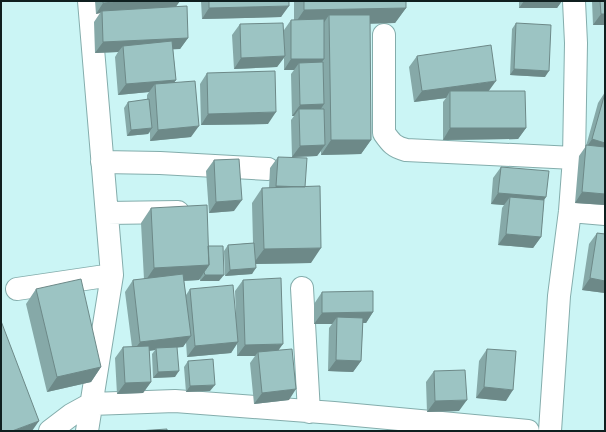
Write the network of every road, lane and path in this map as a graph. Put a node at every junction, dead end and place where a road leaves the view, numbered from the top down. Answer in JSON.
{"nodes":[{"id":1,"x":89,"y":1,"type":"edge"},
{"id":2,"x":574,"y":1,"type":"edge"},
{"id":3,"x":384,"y":35,"type":"dead end"},
{"id":4,"x":574,"y":158,"type":"junction"},
{"id":5,"x":102,"y":162,"type":"junction"},
{"id":6,"x":268,"y":169,"type":"dead end"},
{"id":7,"x":570,"y":211,"type":"junction"},
{"id":8,"x":197,"y":212,"type":"edge"},
{"id":9,"x":107,"y":213,"type":"junction"},
{"id":10,"x":605,"y":214,"type":"edge"},
{"id":11,"x":112,"y":275,"type":"junction"},
{"id":12,"x":302,"y":288,"type":"dead end"},
{"id":13,"x":17,"y":289,"type":"dead end"},
{"id":14,"x":91,"y":404,"type":"junction"},
{"id":15,"x":309,"y":412,"type":"junction"},
{"id":16,"x":50,"y":431,"type":"edge"},
{"id":17,"x":87,"y":431,"type":"edge"},
{"id":18,"x":528,"y":431,"type":"edge"},
{"id":19,"x":550,"y":431,"type":"edge"}],
"edges":[{"from":1,"to":5,"type":"street"},
{"from":2,"to":4,"type":"street"},
{"from":3,"to":4,"type":"street"},
{"from":4,"to":7,"type":"street"},
{"from":5,"to":6,"type":"street"},
{"from":5,"to":9,"type":"street"},
{"from":7,"to":10,"type":"street"},
{"from":7,"to":19,"type":"street"},
{"from":8,"to":9,"type":"street"},
{"from":9,"to":11,"type":"street"},
{"from":11,"to":13,"type":"street"},
{"from":11,"to":14,"type":"street"},
{"from":12,"to":15,"type":"street"},
{"from":14,"to":15,"type":"street"},
{"from":14,"to":16,"type":"street"},
{"from":14,"to":17,"type":"street"},
{"from":15,"to":18,"type":"street"}]}
